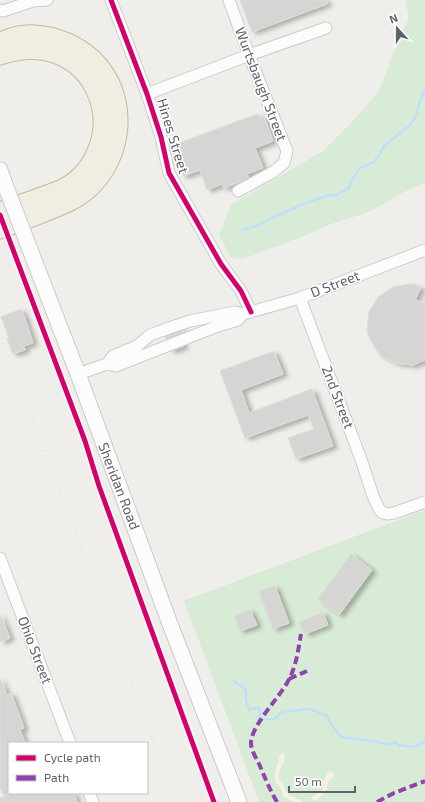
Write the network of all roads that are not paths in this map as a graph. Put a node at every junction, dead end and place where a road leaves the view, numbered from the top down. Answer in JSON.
{"nodes":[{"id":1,"x":47,"y":0,"type":"edge"},
{"id":2,"x":111,"y":0,"type":"edge"},
{"id":3,"x":229,"y":0,"type":"edge"},
{"id":4,"x":0,"y":10,"type":"edge"},
{"id":5,"x":326,"y":28,"type":"dead end"},
{"id":6,"x":3,"y":48,"type":"edge"},
{"id":7,"x":249,"y":55,"type":"junction"},
{"id":8,"x":147,"y":94,"type":"junction"},
{"id":9,"x":2,"y":176,"type":"edge"},
{"id":10,"x":238,"y":191,"type":"dead end"},
{"id":11,"x":0,"y":212,"type":"edge"},
{"id":12,"x":0,"y":229,"type":"edge"},
{"id":13,"x":425,"y":250,"type":"edge"},
{"id":14,"x":300,"y":298,"type":"junction"},
{"id":15,"x":247,"y":313,"type":"junction"},
{"id":16,"x":107,"y":364,"type":"junction"},
{"id":17,"x":78,"y":374,"type":"junction"},
{"id":18,"x":425,"y":502,"type":"edge"},
{"id":19,"x":0,"y":558,"type":"edge"},
{"id":20,"x":70,"y":742,"type":"edge"},
{"id":21,"x":240,"y":802,"type":"edge"}],
"edges":[{"from":1,"to":4,"type":"street"},
{"from":2,"to":8,"type":"street","name":"Hines Street"},
{"from":3,"to":7,"type":"street","name":"Wurtsbaugh Street"},
{"from":5,"to":7,"type":"street"},
{"from":6,"to":11,"type":"highway"},
{"from":6,"to":12,"type":"highway"},
{"from":7,"to":8,"type":"street"},
{"from":7,"to":10,"type":"street","name":"Wurtsbaugh Street"},
{"from":8,"to":15,"type":"street","name":"Hines Street"},
{"from":9,"to":17,"type":"main road","name":"Sheridan Road","bridge":true},
{"from":13,"to":14,"type":"street","name":"D Street"},
{"from":14,"to":15,"type":"street","name":"D Street"},
{"from":14,"to":18,"type":"street","name":"2nd Street"},
{"from":15,"to":16,"type":"street","name":"D Street"},
{"from":15,"to":16,"type":"street","name":"D Street"},
{"from":16,"to":17,"type":"street","name":"D Street"},
{"from":17,"to":21,"type":"main road","name":"Sheridan Road"},
{"from":19,"to":20,"type":"street","name":"Ohio Street"}]}
